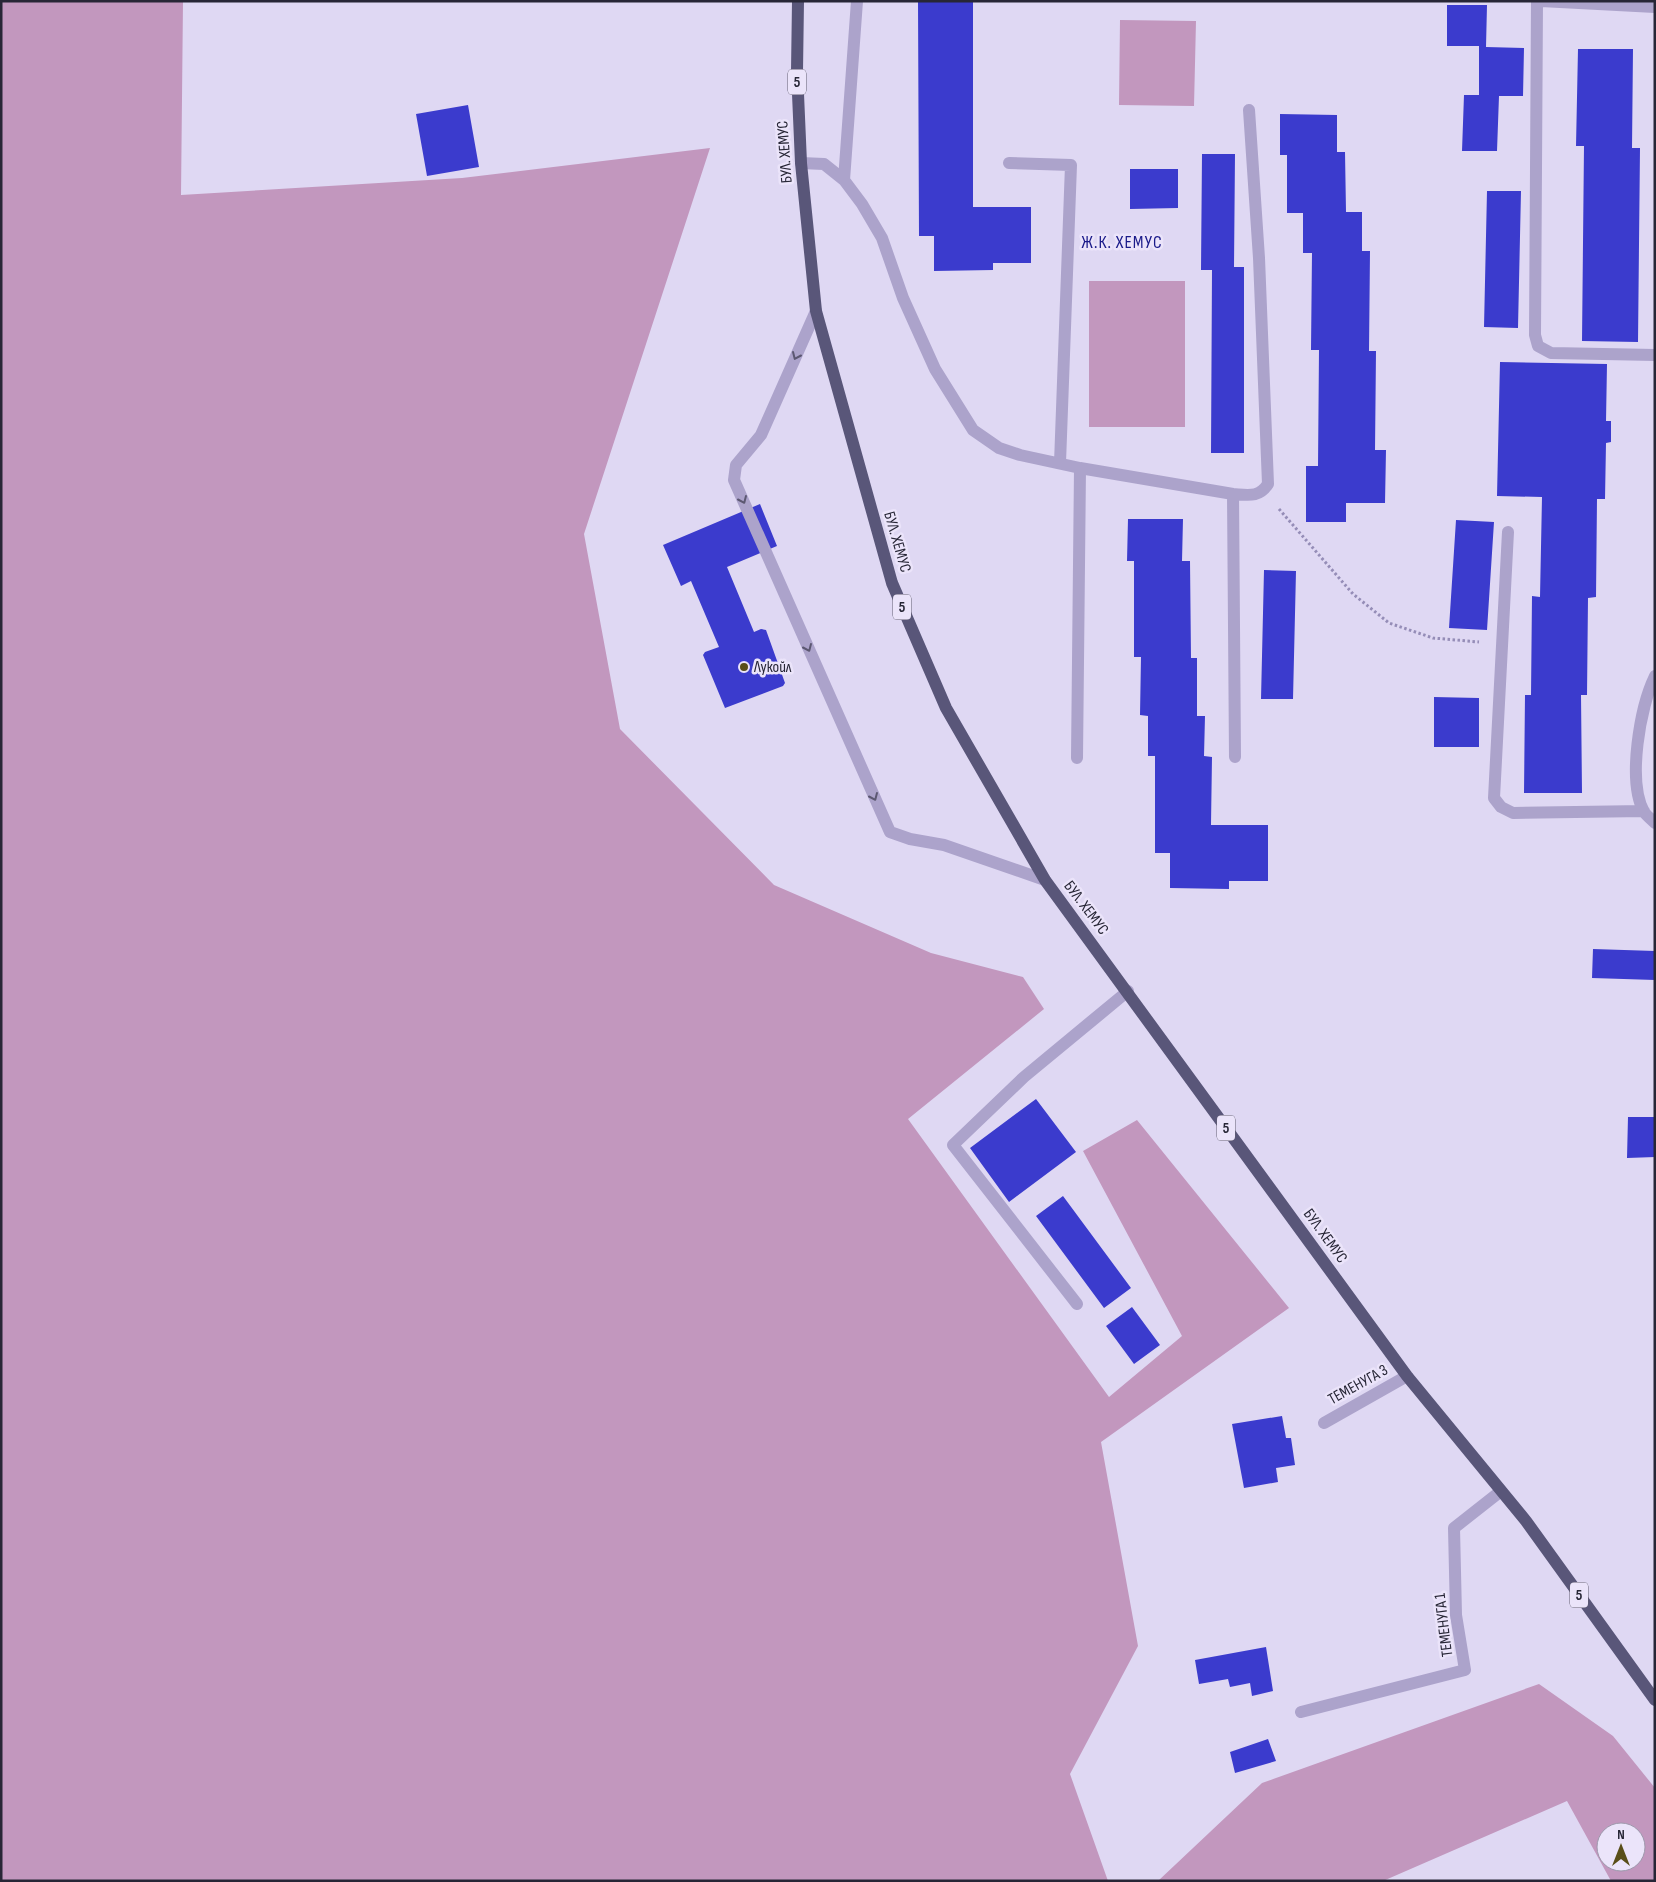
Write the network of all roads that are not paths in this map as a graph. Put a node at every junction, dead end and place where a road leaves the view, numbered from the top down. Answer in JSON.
{"nodes":[{"id":1,"x":798,"y":1,"type":"edge"},
{"id":2,"x":857,"y":1,"type":"edge"},
{"id":3,"x":1539,"y":1,"type":"edge"},
{"id":4,"x":1655,"y":7,"type":"edge"},
{"id":5,"x":1249,"y":110,"type":"dead end"},
{"id":6,"x":801,"y":163,"type":"junction"},
{"id":7,"x":1009,"y":163,"type":"dead end"},
{"id":8,"x":844,"y":180,"type":"junction"},
{"id":9,"x":816,"y":311,"type":"junction"},
{"id":10,"x":1655,"y":355,"type":"edge"},
{"id":11,"x":1060,"y":463,"type":"junction"},
{"id":12,"x":1080,"y":468,"type":"junction"},
{"id":13,"x":1233,"y":494,"type":"junction"},
{"id":14,"x":1508,"y":532,"type":"dead end"},
{"id":15,"x":1655,"y":676,"type":"edge"},
{"id":16,"x":1235,"y":757,"type":"dead end"},
{"id":17,"x":1077,"y":758,"type":"dead end"},
{"id":18,"x":1644,"y":812,"type":"junction"},
{"id":19,"x":1655,"y":823,"type":"edge"},
{"id":20,"x":1044,"y":880,"type":"junction"},
{"id":21,"x":1128,"y":992,"type":"junction"},
{"id":22,"x":1077,"y":1304,"type":"dead end"},
{"id":23,"x":1407,"y":1376,"type":"junction"},
{"id":24,"x":1324,"y":1423,"type":"dead end"},
{"id":25,"x":1501,"y":1491,"type":"junction"},
{"id":26,"x":1655,"y":1700,"type":"edge"},
{"id":27,"x":1302,"y":1712,"type":"dead end"}],
"edges":[{"from":1,"to":6,"type":"main road","name":"БУЛ. ХЕМУС","number":"5"},
{"from":2,"to":8,"type":"lane"},
{"from":3,"to":4,"type":"lane"},
{"from":3,"to":10,"type":"lane"},
{"from":5,"to":13,"type":"lane"},
{"from":6,"to":8,"type":"lane"},
{"from":6,"to":9,"type":"main road","name":"БУЛ. ХЕМУС","number":"5"},
{"from":7,"to":11,"type":"lane"},
{"from":8,"to":11,"type":"lane"},
{"from":9,"to":20,"type":"main road","name":"БУЛ. ХЕМУС","number":"5"},
{"from":9,"to":20,"type":"lane","one_way":true},
{"from":11,"to":12,"type":"lane"},
{"from":12,"to":13,"type":"lane"},
{"from":12,"to":17,"type":"lane"},
{"from":13,"to":16,"type":"lane"},
{"from":14,"to":18,"type":"lane"},
{"from":15,"to":18,"type":"lane"},
{"from":18,"to":19,"type":"lane"},
{"from":20,"to":21,"type":"main road","name":"БУЛ. ХЕМУС","number":"5"},
{"from":21,"to":22,"type":"lane"},
{"from":21,"to":23,"type":"main road","name":"БУЛ. ХЕМУС","number":"5"},
{"from":23,"to":24,"type":"lane","name":"ТЕМЕНУГА 3"},
{"from":23,"to":25,"type":"main road","name":"БУЛ. ХЕМУС","number":"5"},
{"from":25,"to":26,"type":"main road","name":"БУЛ. ХЕМУС","number":"5"},
{"from":25,"to":27,"type":"lane","name":"ТЕМЕНУГА 1"}]}
